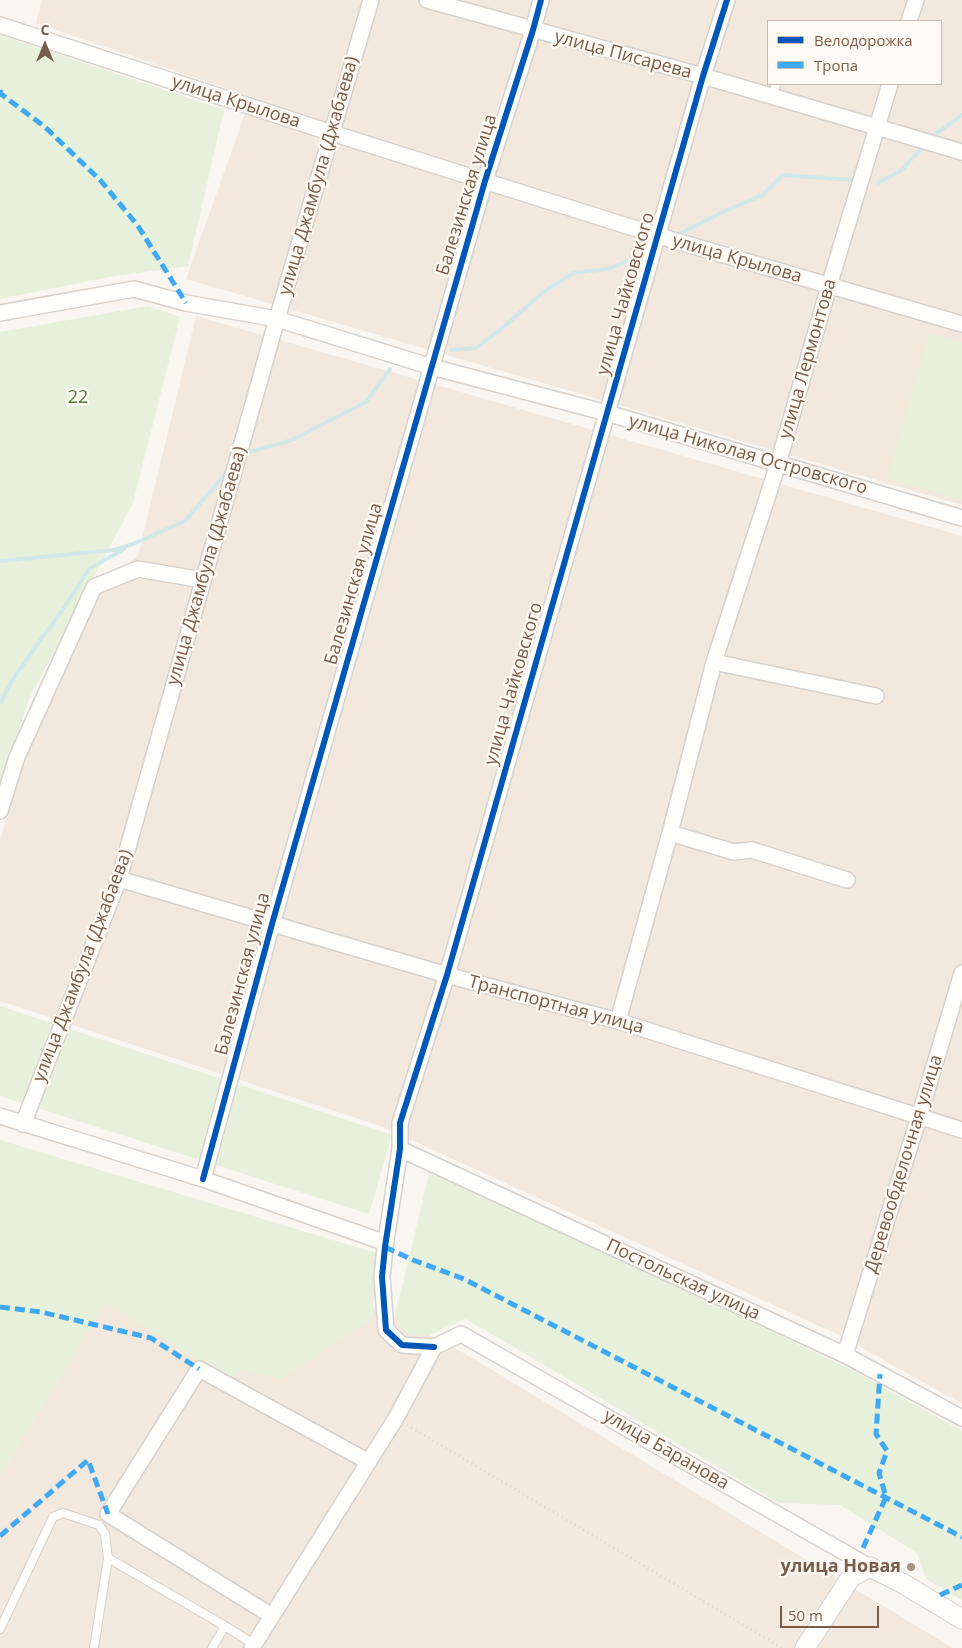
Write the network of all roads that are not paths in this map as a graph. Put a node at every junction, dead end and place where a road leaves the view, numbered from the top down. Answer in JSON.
{"nodes":[{"id":1,"x":371,"y":0,"type":"edge"},
{"id":2,"x":427,"y":0,"type":"edge"},
{"id":3,"x":541,"y":0,"type":"edge"},
{"id":4,"x":727,"y":0,"type":"edge"},
{"id":5,"x":916,"y":0,"type":"edge"},
{"id":6,"x":910,"y":20,"type":"edge"},
{"id":7,"x":0,"y":25,"type":"edge"},
{"id":8,"x":533,"y":30,"type":"junction"},
{"id":9,"x":703,"y":76,"type":"junction"},
{"id":10,"x":890,"y":85,"type":"edge"},
{"id":11,"x":774,"y":90,"type":"edge"},
{"id":12,"x":877,"y":128,"type":"junction"},
{"id":13,"x":332,"y":133,"type":"junction"},
{"id":14,"x":962,"y":152,"type":"edge"},
{"id":15,"x":485,"y":181,"type":"junction"},
{"id":16,"x":659,"y":236,"type":"junction"},
{"id":17,"x":829,"y":286,"type":"junction"},
{"id":18,"x":0,"y":313,"type":"edge"},
{"id":19,"x":277,"y":319,"type":"junction"},
{"id":20,"x":962,"y":324,"type":"edge"},
{"id":21,"x":432,"y":367,"type":"junction"},
{"id":22,"x":607,"y":413,"type":"junction"},
{"id":23,"x":778,"y":464,"type":"junction"},
{"id":24,"x":962,"y":518,"type":"edge"},
{"id":25,"x":203,"y":580,"type":"junction"},
{"id":26,"x":714,"y":662,"type":"junction"},
{"id":27,"x":876,"y":696,"type":"dead end"},
{"id":28,"x":0,"y":811,"type":"edge"},
{"id":29,"x":670,"y":833,"type":"junction"},
{"id":30,"x":119,"y":879,"type":"junction"},
{"id":31,"x":847,"y":880,"type":"dead end"},
{"id":32,"x":272,"y":924,"type":"junction"},
{"id":33,"x":962,"y":973,"type":"edge"},
{"id":34,"x":447,"y":975,"type":"junction"},
{"id":35,"x":618,"y":1021,"type":"junction"},
{"id":36,"x":0,"y":1116,"type":"edge"},
{"id":37,"x":919,"y":1117,"type":"junction"},
{"id":38,"x":23,"y":1124,"type":"junction"},
{"id":39,"x":962,"y":1130,"type":"edge"},
{"id":40,"x":400,"y":1149,"type":"junction"},
{"id":41,"x":203,"y":1179,"type":"junction"},
{"id":42,"x":386,"y":1243,"type":"junction"},
{"id":43,"x":434,"y":1347,"type":"junction"},
{"id":44,"x":844,"y":1355,"type":"junction"},
{"id":45,"x":962,"y":1418,"type":"edge"},
{"id":46,"x":368,"y":1462,"type":"junction"},
{"id":47,"x":108,"y":1558,"type":"junction"},
{"id":48,"x":870,"y":1566,"type":"junction"},
{"id":49,"x":272,"y":1616,"type":"junction"},
{"id":50,"x":962,"y":1619,"type":"edge"},
{"id":51,"x":225,"y":1626,"type":"junction"},
{"id":52,"x":0,"y":1629,"type":"edge"},
{"id":53,"x":253,"y":1646,"type":"edge"},
{"id":54,"x":94,"y":1648,"type":"edge"},
{"id":55,"x":212,"y":1648,"type":"edge"},
{"id":56,"x":804,"y":1648,"type":"edge"}],
"edges":[{"from":1,"to":13,"type":"street","name":"улица Джамбула (Джабаева)"},
{"from":2,"to":8,"type":"street","name":"улица Писарева"},
{"from":3,"to":8,"type":"street","name":"Балезинская улица"},
{"from":4,"to":9,"type":"street","name":"улица Чайковского"},
{"from":5,"to":6,"type":"street"},
{"from":7,"to":13,"type":"street","name":"улица Крылова"},
{"from":8,"to":9,"type":"street","name":"улица Писарева"},
{"from":8,"to":15,"type":"street","name":"Балезинская улица"},
{"from":9,"to":11,"type":"street","name":"улица Писарева"},
{"from":9,"to":16,"type":"street","name":"улица Чайковского"},
{"from":10,"to":12,"type":"street","name":"улица Лермонтова"},
{"from":11,"to":12,"type":"street","name":"улица Писарева"},
{"from":12,"to":14,"type":"street","name":"улица Писарева"},
{"from":12,"to":17,"type":"street","name":"улица Лермонтова"},
{"from":13,"to":15,"type":"street","name":"улица Крылова"},
{"from":13,"to":19,"type":"street","name":"улица Джамбула (Джабаева)"},
{"from":15,"to":16,"type":"street","name":"улица Крылова"},
{"from":15,"to":21,"type":"street","name":"Балезинская улица"},
{"from":16,"to":17,"type":"street","name":"улица Крылова"},
{"from":16,"to":22,"type":"street","name":"улица Чайковского"},
{"from":17,"to":20,"type":"street","name":"улица Крылова"},
{"from":17,"to":23,"type":"street","name":"улица Лермонтова"},
{"from":18,"to":19,"type":"street","name":"улица Николая Островского"},
{"from":19,"to":21,"type":"street","name":"улица Николая Островского"},
{"from":19,"to":25,"type":"street","name":"улица Джамбула (Джабаева)"},
{"from":21,"to":22,"type":"street","name":"улица Николая Островского"},
{"from":21,"to":32,"type":"street","name":"Балезинская улица"},
{"from":22,"to":23,"type":"street","name":"улица Николая Островского"},
{"from":22,"to":34,"type":"street","name":"улица Чайковского"},
{"from":23,"to":24,"type":"street","name":"улица Николая Островского"},
{"from":23,"to":26,"type":"street","name":"улица Лермонтова"},
{"from":25,"to":28,"type":"street"},
{"from":25,"to":30,"type":"street","name":"улица Джамбула (Джабаева)"},
{"from":26,"to":27,"type":"street"},
{"from":26,"to":29,"type":"street","name":"улица Лермонтова"},
{"from":29,"to":31,"type":"street"},
{"from":29,"to":35,"type":"street","name":"улица Лермонтова"},
{"from":30,"to":32,"type":"street","name":"Транспортная улица"},
{"from":30,"to":38,"type":"street","name":"улица Джамбула (Джабаева)"},
{"from":32,"to":34,"type":"street","name":"Транспортная улица"},
{"from":32,"to":41,"type":"street","name":"Балезинская улица"},
{"from":33,"to":37,"type":"street","name":"Деревообделочная улица"},
{"from":34,"to":35,"type":"street","name":"Транспортная улица"},
{"from":34,"to":40,"type":"street","name":"улица Чайковского"},
{"from":35,"to":37,"type":"street","name":"Транспортная улица"},
{"from":36,"to":38,"type":"street"},
{"from":37,"to":39,"type":"street","name":"Транспортная улица"},
{"from":37,"to":44,"type":"street","name":"Деревообделочная улица"},
{"from":38,"to":41,"type":"street"},
{"from":40,"to":42,"type":"street","name":"улица Чайковского"},
{"from":40,"to":44,"type":"street","name":"Постольская улица"},
{"from":41,"to":42,"type":"street"},
{"from":42,"to":43,"type":"street","name":"улица Чайковского"},
{"from":43,"to":46,"type":"street"},
{"from":43,"to":48,"type":"street","name":"улица Баранова"},
{"from":44,"to":45,"type":"street","name":"Постольская улица"},
{"from":46,"to":49,"type":"street"},
{"from":46,"to":49,"type":"street"},
{"from":47,"to":51,"type":"lane"},
{"from":47,"to":52,"type":"lane"},
{"from":47,"to":54,"type":"lane"},
{"from":48,"to":50,"type":"street"},
{"from":48,"to":56,"type":"street"},
{"from":49,"to":53,"type":"street"},
{"from":51,"to":53,"type":"lane"},
{"from":51,"to":55,"type":"lane"}]}
